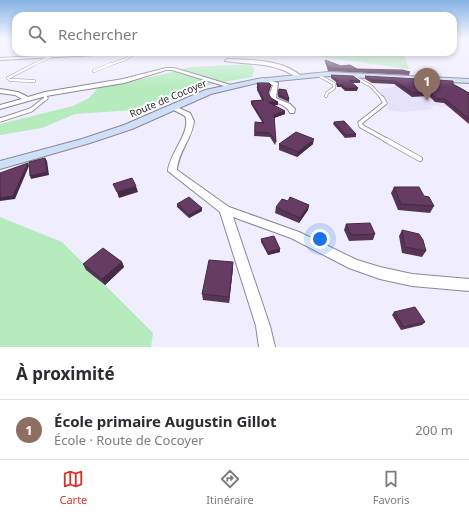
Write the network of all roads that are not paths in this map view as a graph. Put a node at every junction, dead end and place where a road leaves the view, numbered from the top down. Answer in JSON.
{"nodes":[{"id":1,"x":67,"y":56,"type":"edge"},
{"id":2,"x":130,"y":56,"type":"edge"},
{"id":3,"x":50,"y":57,"type":"junction"},
{"id":4,"x":0,"y":59,"type":"edge"},
{"id":5,"x":227,"y":60,"type":"dead end"},
{"id":6,"x":94,"y":71,"type":"dead end"},
{"id":7,"x":318,"y":75,"type":"junction"},
{"id":8,"x":351,"y":75,"type":"junction"},
{"id":9,"x":298,"y":76,"type":"junction"},
{"id":10,"x":262,"y":80,"type":"junction"},
{"id":11,"x":34,"y":81,"type":"dead end"},
{"id":12,"x":469,"y":81,"type":"edge"},
{"id":13,"x":231,"y":86,"type":"junction"},
{"id":14,"x":0,"y":91,"type":"edge"},
{"id":15,"x":45,"y":94,"type":"junction"},
{"id":16,"x":326,"y":96,"type":"dead end"},
{"id":17,"x":27,"y":99,"type":"junction"},
{"id":18,"x":0,"y":107,"type":"edge"},
{"id":19,"x":172,"y":107,"type":"junction"},
{"id":20,"x":292,"y":112,"type":"dead end"},
{"id":21,"x":0,"y":120,"type":"edge"},
{"id":22,"x":420,"y":160,"type":"dead end"},
{"id":23,"x":0,"y":165,"type":"edge"},
{"id":24,"x":224,"y":210,"type":"junction"},
{"id":25,"x":469,"y":285,"type":"edge"},
{"id":26,"x":268,"y":347,"type":"edge"}],
"edges":[{"from":1,"to":3,"type":"street"},
{"from":2,"to":6,"type":"lane"},
{"from":3,"to":4,"type":"street"},
{"from":3,"to":11,"type":"lane"},
{"from":5,"to":9,"type":"street"},
{"from":7,"to":8,"type":"main road","name":"Route de Cocoyer"},
{"from":7,"to":9,"type":"main road","name":"Route de Cocoyer"},
{"from":7,"to":16,"type":"lane"},
{"from":8,"to":12,"type":"main road","name":"Route de Cocoyer"},
{"from":8,"to":22,"type":"lane"},
{"from":9,"to":10,"type":"main road","name":"Route de Cocoyer"},
{"from":10,"to":13,"type":"main road","name":"Route de Cocoyer"},
{"from":10,"to":20,"type":"street"},
{"from":13,"to":15,"type":"street"},
{"from":13,"to":19,"type":"main road","name":"Route de Cocoyer"},
{"from":14,"to":17,"type":"street"},
{"from":15,"to":17,"type":"street"},
{"from":15,"to":21,"type":"lane"},
{"from":17,"to":18,"type":"street"},
{"from":19,"to":23,"type":"main road","name":"Route de Cocoyer"},
{"from":19,"to":24,"type":"street"},
{"from":24,"to":25,"type":"street"},
{"from":24,"to":26,"type":"street"}]}
